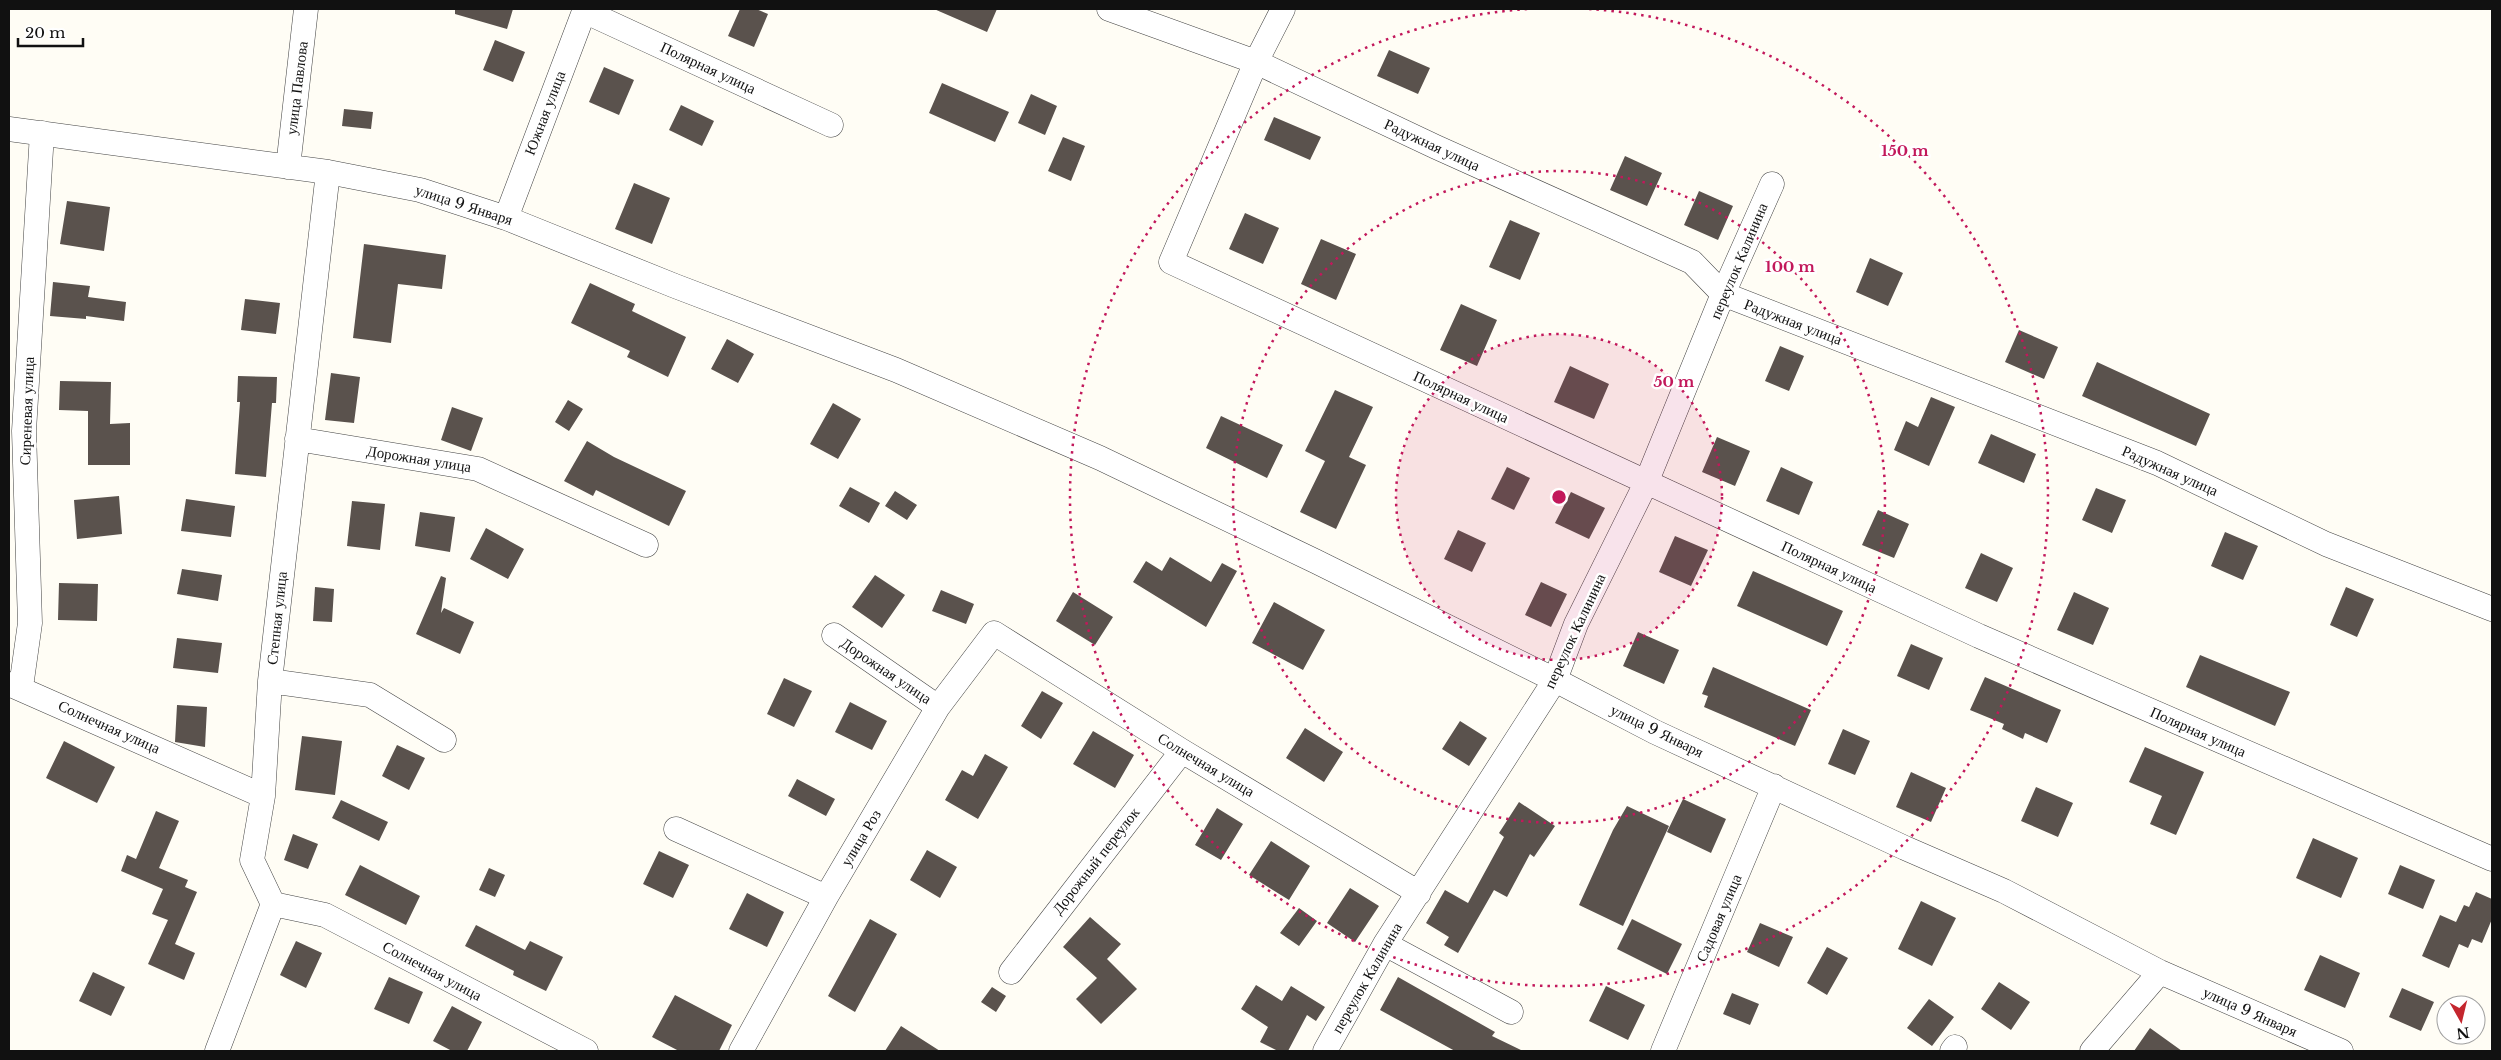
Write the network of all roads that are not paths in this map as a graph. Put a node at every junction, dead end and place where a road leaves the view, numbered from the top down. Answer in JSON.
{"nodes":[{"id":1,"x":306,"y":9,"type":"edge"},
{"id":2,"x":1109,"y":9,"type":"edge"},
{"id":3,"x":1283,"y":9,"type":"edge"},
{"id":4,"x":585,"y":10,"type":"edge"},
{"id":5,"x":1256,"y":62,"type":"junction"},
{"id":6,"x":831,"y":125,"type":"dead end"},
{"id":7,"x":9,"y":129,"type":"edge"},
{"id":8,"x":42,"y":134,"type":"junction"},
{"id":9,"x":288,"y":167,"type":"junction"},
{"id":10,"x":328,"y":172,"type":"junction"},
{"id":11,"x":1772,"y":184,"type":"dead end"},
{"id":12,"x":506,"y":218,"type":"junction"},
{"id":13,"x":1724,"y":294,"type":"junction"},
{"id":14,"x":297,"y":439,"type":"junction"},
{"id":15,"x":1646,"y":483,"type":"junction"},
{"id":16,"x":646,"y":545,"type":"dead end"},
{"id":17,"x":2492,"y":609,"type":"edge"},
{"id":18,"x":994,"y":633,"type":"joint"},
{"id":19,"x":834,"y":635,"type":"dead end"},
{"id":20,"x":1555,"y":680,"type":"junction"},
{"id":21,"x":270,"y":681,"type":"junction"},
{"id":22,"x":15,"y":686,"type":"edge"},
{"id":23,"x":938,"y":707,"type":"junction"},
{"id":24,"x":444,"y":740,"type":"dead end"},
{"id":25,"x":1182,"y":751,"type":"junction"},
{"id":26,"x":1774,"y":786,"type":"junction"},
{"id":27,"x":263,"y":796,"type":"junction"},
{"id":28,"x":676,"y":829,"type":"dead end"},
{"id":29,"x":2492,"y":859,"type":"edge"},
{"id":30,"x":1419,"y":893,"type":"junction"},
{"id":31,"x":826,"y":896,"type":"junction"},
{"id":32,"x":272,"y":904,"type":"junction"},
{"id":33,"x":1386,"y":944,"type":"junction"},
{"id":34,"x":1011,"y":972,"type":"dead end"},
{"id":35,"x":2160,"y":972,"type":"junction"},
{"id":36,"x":1511,"y":1012,"type":"dead end"},
{"id":37,"x":217,"y":1051,"type":"edge"},
{"id":38,"x":586,"y":1051,"type":"edge"},
{"id":39,"x":741,"y":1051,"type":"edge"},
{"id":40,"x":1325,"y":1051,"type":"edge"},
{"id":41,"x":1663,"y":1051,"type":"edge"},
{"id":42,"x":2092,"y":1051,"type":"edge"},
{"id":43,"x":2341,"y":1051,"type":"edge"}],
"edges":[{"from":1,"to":9,"type":"street","name":"улица Павлова"},
{"from":2,"to":5,"type":"street","name":"Радужная улица"},
{"from":3,"to":5,"type":"street"},
{"from":4,"to":6,"type":"street","name":"Полярная улица"},
{"from":4,"to":12,"type":"street","name":"Южная улица"},
{"from":5,"to":13,"type":"street","name":"Радужная улица"},
{"from":5,"to":15,"type":"street","name":"Полярная улица"},
{"from":7,"to":8,"type":"street","name":"улица 9 Января"},
{"from":8,"to":9,"type":"street","name":"улица 9 Января"},
{"from":8,"to":22,"type":"street","name":"Сиреневая улица"},
{"from":9,"to":10,"type":"street","name":"улица 9 Января"},
{"from":10,"to":12,"type":"street","name":"улица 9 Января"},
{"from":10,"to":14,"type":"street","name":"Степная улица"},
{"from":11,"to":13,"type":"street","name":"переулок Калинина"},
{"from":12,"to":20,"type":"street","name":"улица 9 Января"},
{"from":13,"to":15,"type":"street","name":"переулок Калинина"},
{"from":13,"to":17,"type":"street","name":"Радужная улица"},
{"from":14,"to":16,"type":"street","name":"Дорожная улица"},
{"from":14,"to":21,"type":"street","name":"Степная улица"},
{"from":15,"to":20,"type":"street","name":"переулок Калинина"},
{"from":15,"to":29,"type":"street","name":"Полярная улица"},
{"from":18,"to":23,"type":"street","name":"улица Роз"},
{"from":18,"to":25,"type":"street","name":"Солнечная улица"},
{"from":19,"to":23,"type":"street","name":"Дорожная улица"},
{"from":20,"to":26,"type":"street","name":"улица 9 Января"},
{"from":20,"to":30,"type":"street","name":"переулок Калинина"},
{"from":21,"to":24,"type":"street"},
{"from":21,"to":27,"type":"street","name":"Степная улица"},
{"from":22,"to":27,"type":"street","name":"Солнечная улица"},
{"from":23,"to":31,"type":"street","name":"улица Роз"},
{"from":25,"to":30,"type":"street","name":"Солнечная улица"},
{"from":25,"to":34,"type":"street","name":"Дорожный переулок"},
{"from":26,"to":35,"type":"street","name":"улица 9 Января"},
{"from":26,"to":41,"type":"street","name":"Садовая улица"},
{"from":27,"to":32,"type":"street","name":"Степная улица"},
{"from":28,"to":31,"type":"street"},
{"from":30,"to":33,"type":"street","name":"переулок Калинина"},
{"from":31,"to":39,"type":"street","name":"улица Роз"},
{"from":32,"to":37,"type":"street"},
{"from":32,"to":38,"type":"street","name":"Солнечная улица"},
{"from":33,"to":36,"type":"street"},
{"from":33,"to":40,"type":"street","name":"переулок Калинина"},
{"from":35,"to":42,"type":"street"},
{"from":35,"to":43,"type":"street","name":"улица 9 Января"}]}
